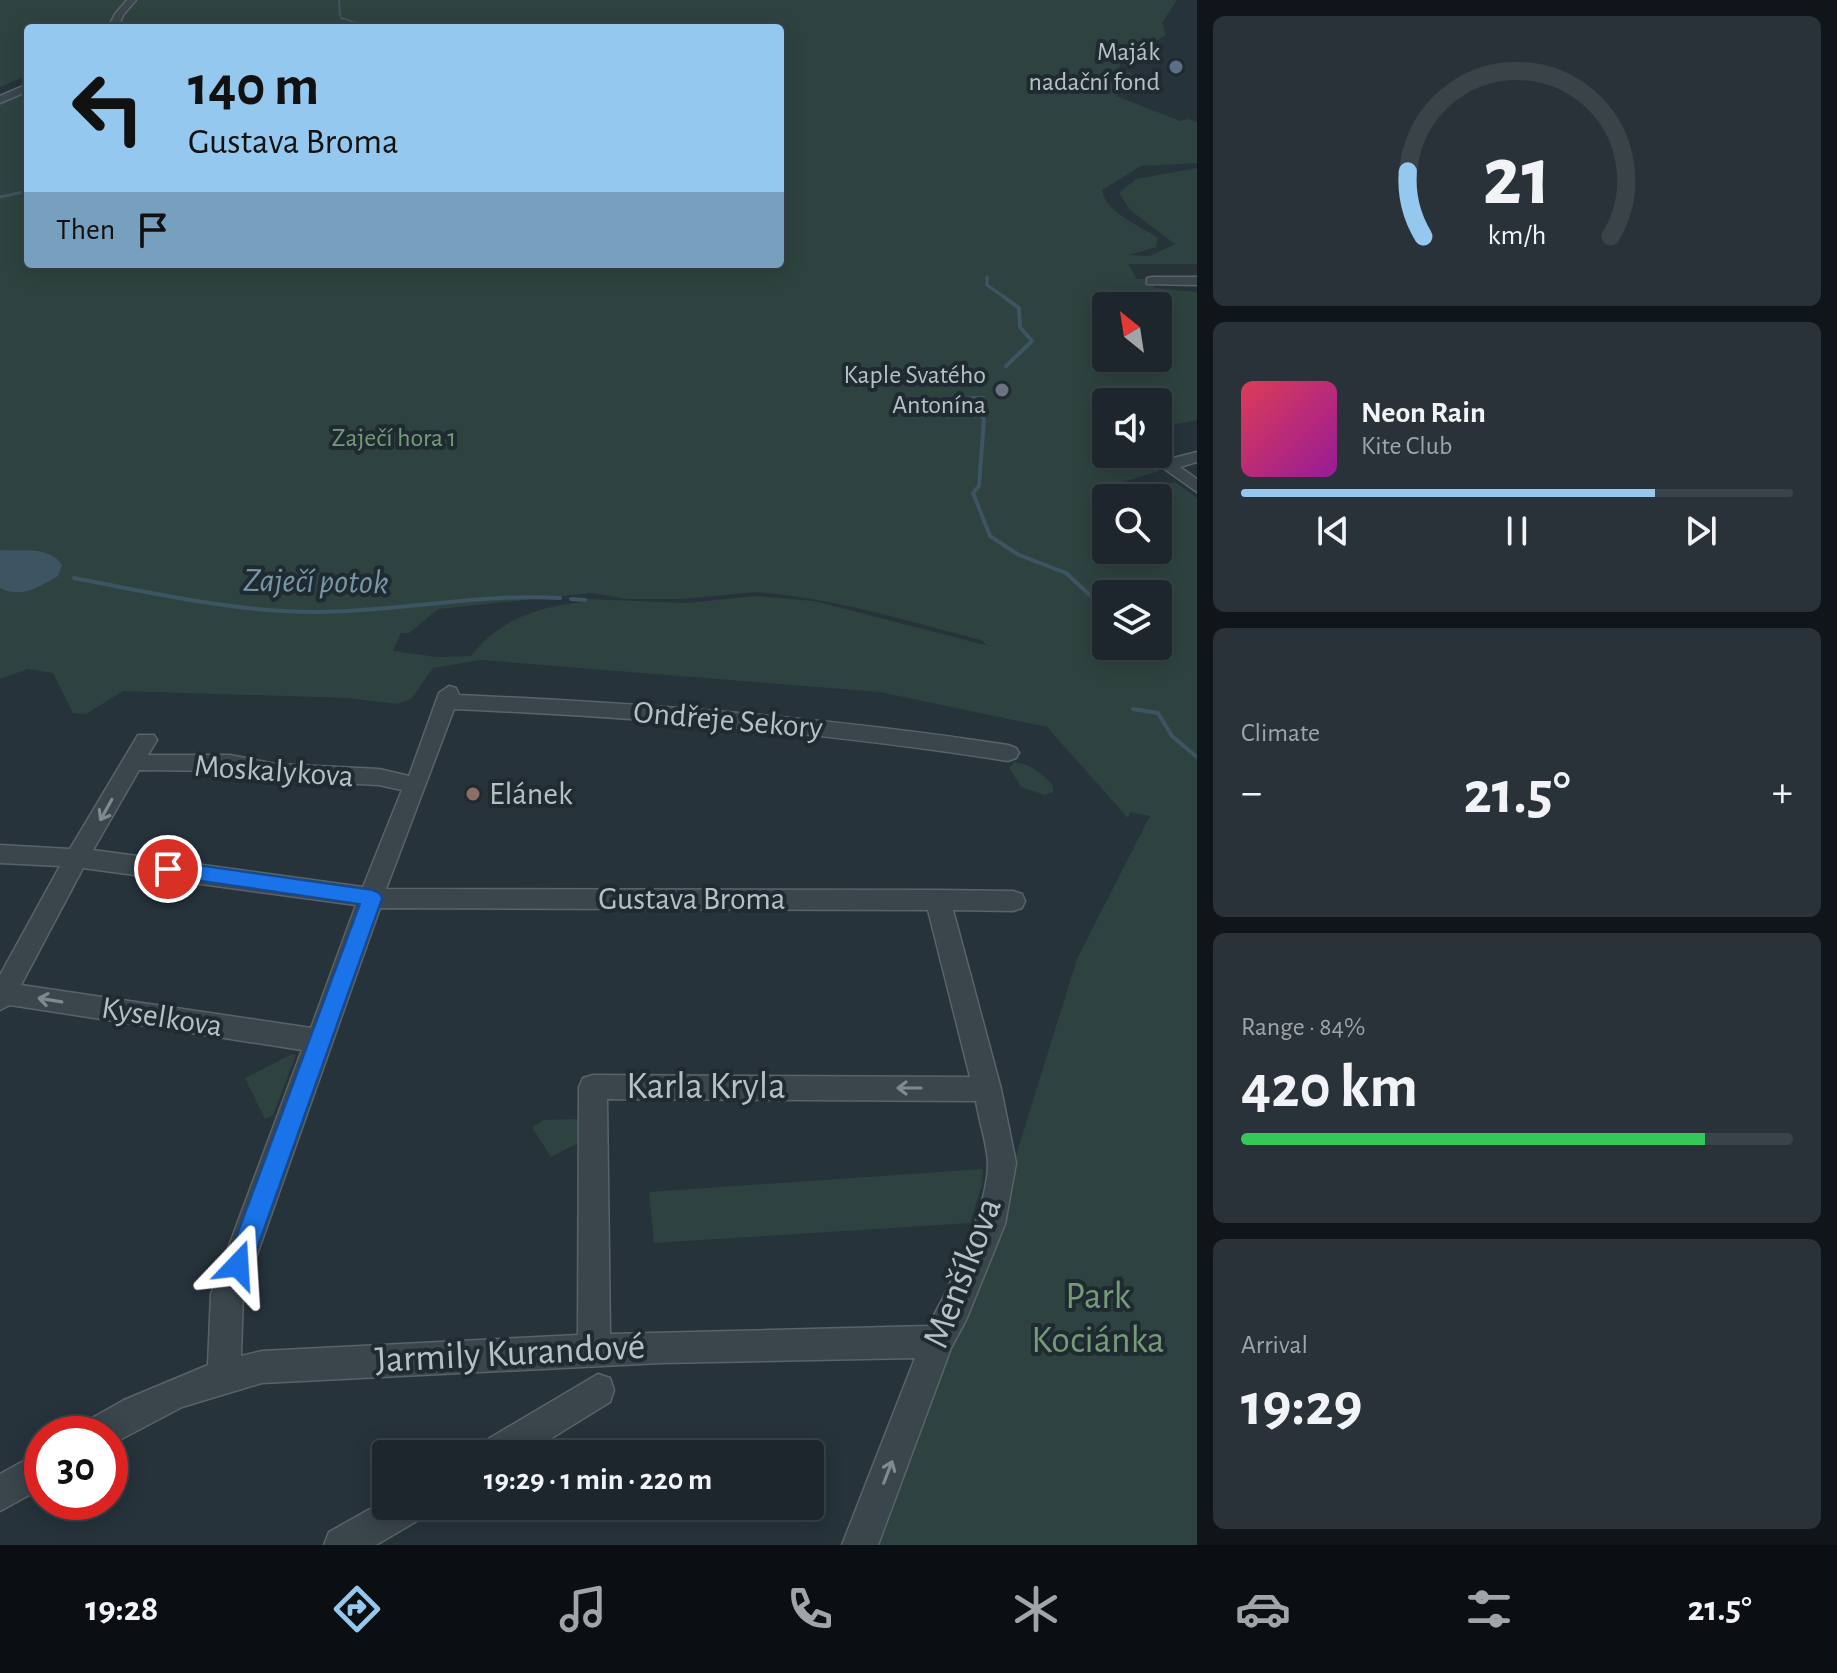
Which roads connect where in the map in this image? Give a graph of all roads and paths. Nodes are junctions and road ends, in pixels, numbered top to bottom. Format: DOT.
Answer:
graph roads {
  1 [pos="132,0"];
  2 [pos="115,24"];
  3 [pos="24,89"];
  4 [pos="0,100"];
  5 [pos="1152,281"];
  6 [pos="1197,281"];
  7 [pos="1197,457"];
  8 [pos="1197,487"];
  9 [pos="146,740"];
  10 [pos="1008,753"];
  11 [pos="134,762"];
  12 [pos="414,785"];
  13 [pos="0,854"];
  14 [pos="77,857"];
  15 [pos="372,898"];
  16 [pos="938,900"];
  17 [pos="1013,901"];
  18 [pos="2,996"];
  19 [pos="321,1041"];
  20 [pos="987,1089"];
  21 [pos="938,1340"];
  22 [pos="594,1351"];
  23 [pos="224,1374"];
  24 [pos="598,1390"];
  25 [pos="125,1416"];
  26 [pos="518,1440"];
  27 [pos="24,1479"];
  28 [pos="0,1494"];
  29 [pos="386,1520"];
  30 [pos="342,1545"];
  31 [pos="860,1545"];
  1 -- 2 [label="street"];
  3 -- 4 [label="street"];
  5 -- 6 [label="street"];
  7 -- 8 [label="street"];
  9 -- 11 [label="street"];
  10 -- 12 [label="street, Ondřeje Sekory"];
  11 -- 12 [label="street, Moskalykova"];
  11 -- 14 [label="street, one-way"];
  12 -- 15 [label="street"];
  13 -- 14 [label="street, Gustava Broma"];
  14 -- 15 [label="street, Gustava Broma"];
  14 -- 18 [label="street"];
  15 -- 16 [label="street, Gustava Broma"];
  15 -- 19 [label="street"];
  16 -- 17 [label="street, Gustava Broma"];
  16 -- 20 [label="street, Menšíkova"];
  19 -- 18 [label="street, Kyselkova, one-way"];
  19 -- 23 [label="street"];
  20 -- 21 [label="street, Menšíkova"];
  20 -- 22 [label="street, Karla Kryla, one-way"];
  21 -- 22 [label="street, Jarmily Kurandové"];
  31 -- 21 [label="street, Menšíkova, one-way"];
  22 -- 23 [label="street, Jarmily Kurandové"];
  23 -- 25 [label="street, Jarmily Kurandové"];
  24 -- 26 [label="street"];
  27 -- 28 [label="street"];
  29 -- 30 [label="street"];
}
